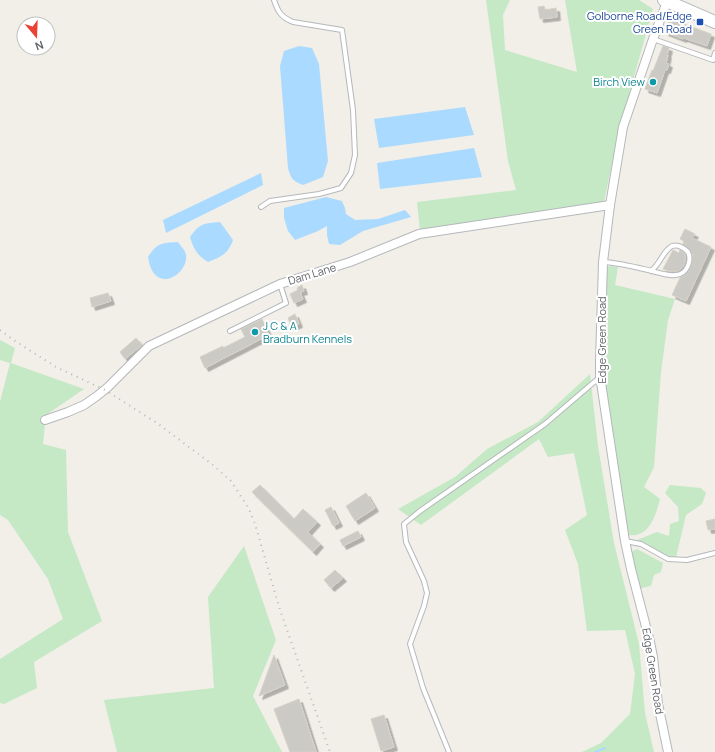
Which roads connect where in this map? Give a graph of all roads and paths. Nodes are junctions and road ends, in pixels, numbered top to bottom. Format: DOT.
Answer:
graph roads {
  1 [pos="274,0"];
  2 [pos="665,1"];
  3 [pos="715,22"];
  4 [pos="652,39"];
  5 [pos="715,54"];
  6 [pos="714,60"];
  7 [pos="610,205"];
  8 [pos="261,207"];
  9 [pos="603,262"];
  10 [pos="651,271"];
  11 [pos="280,284"];
  12 [pos="230,331"];
  13 [pos="600,376"];
  14 [pos="45,420"];
  15 [pos="625,541"];
  16 [pos="715,553"];
  17 [pos="449,752"];
  18 [pos="668,752"];
  1 -- 8 [label="lane"];
  2 -- 3 [label="main road"];
  2 -- 4 [label="street, Edge Green Road"];
  4 -- 6 [label="lane"];
  4 -- 7 [label="street, Edge Green Road"];
  5 -- 6 [label="lane"];
  7 -- 9 [label="street, Edge Green Road"];
  7 -- 11 [label="street, Dam Lane"];
  9 -- 10 [label="lane"];
  9 -- 13 [label="street, Edge Green Road"];
  10 -- 10 [label="lane"];
  11 -- 12 [label="lane"];
  11 -- 14 [label="street, Dam Lane"];
  13 -- 15 [label="street, Edge Green Road"];
  13 -- 17 [label="lane"];
  15 -- 16 [label="lane"];
  15 -- 18 [label="street, Edge Green Road"];
}
